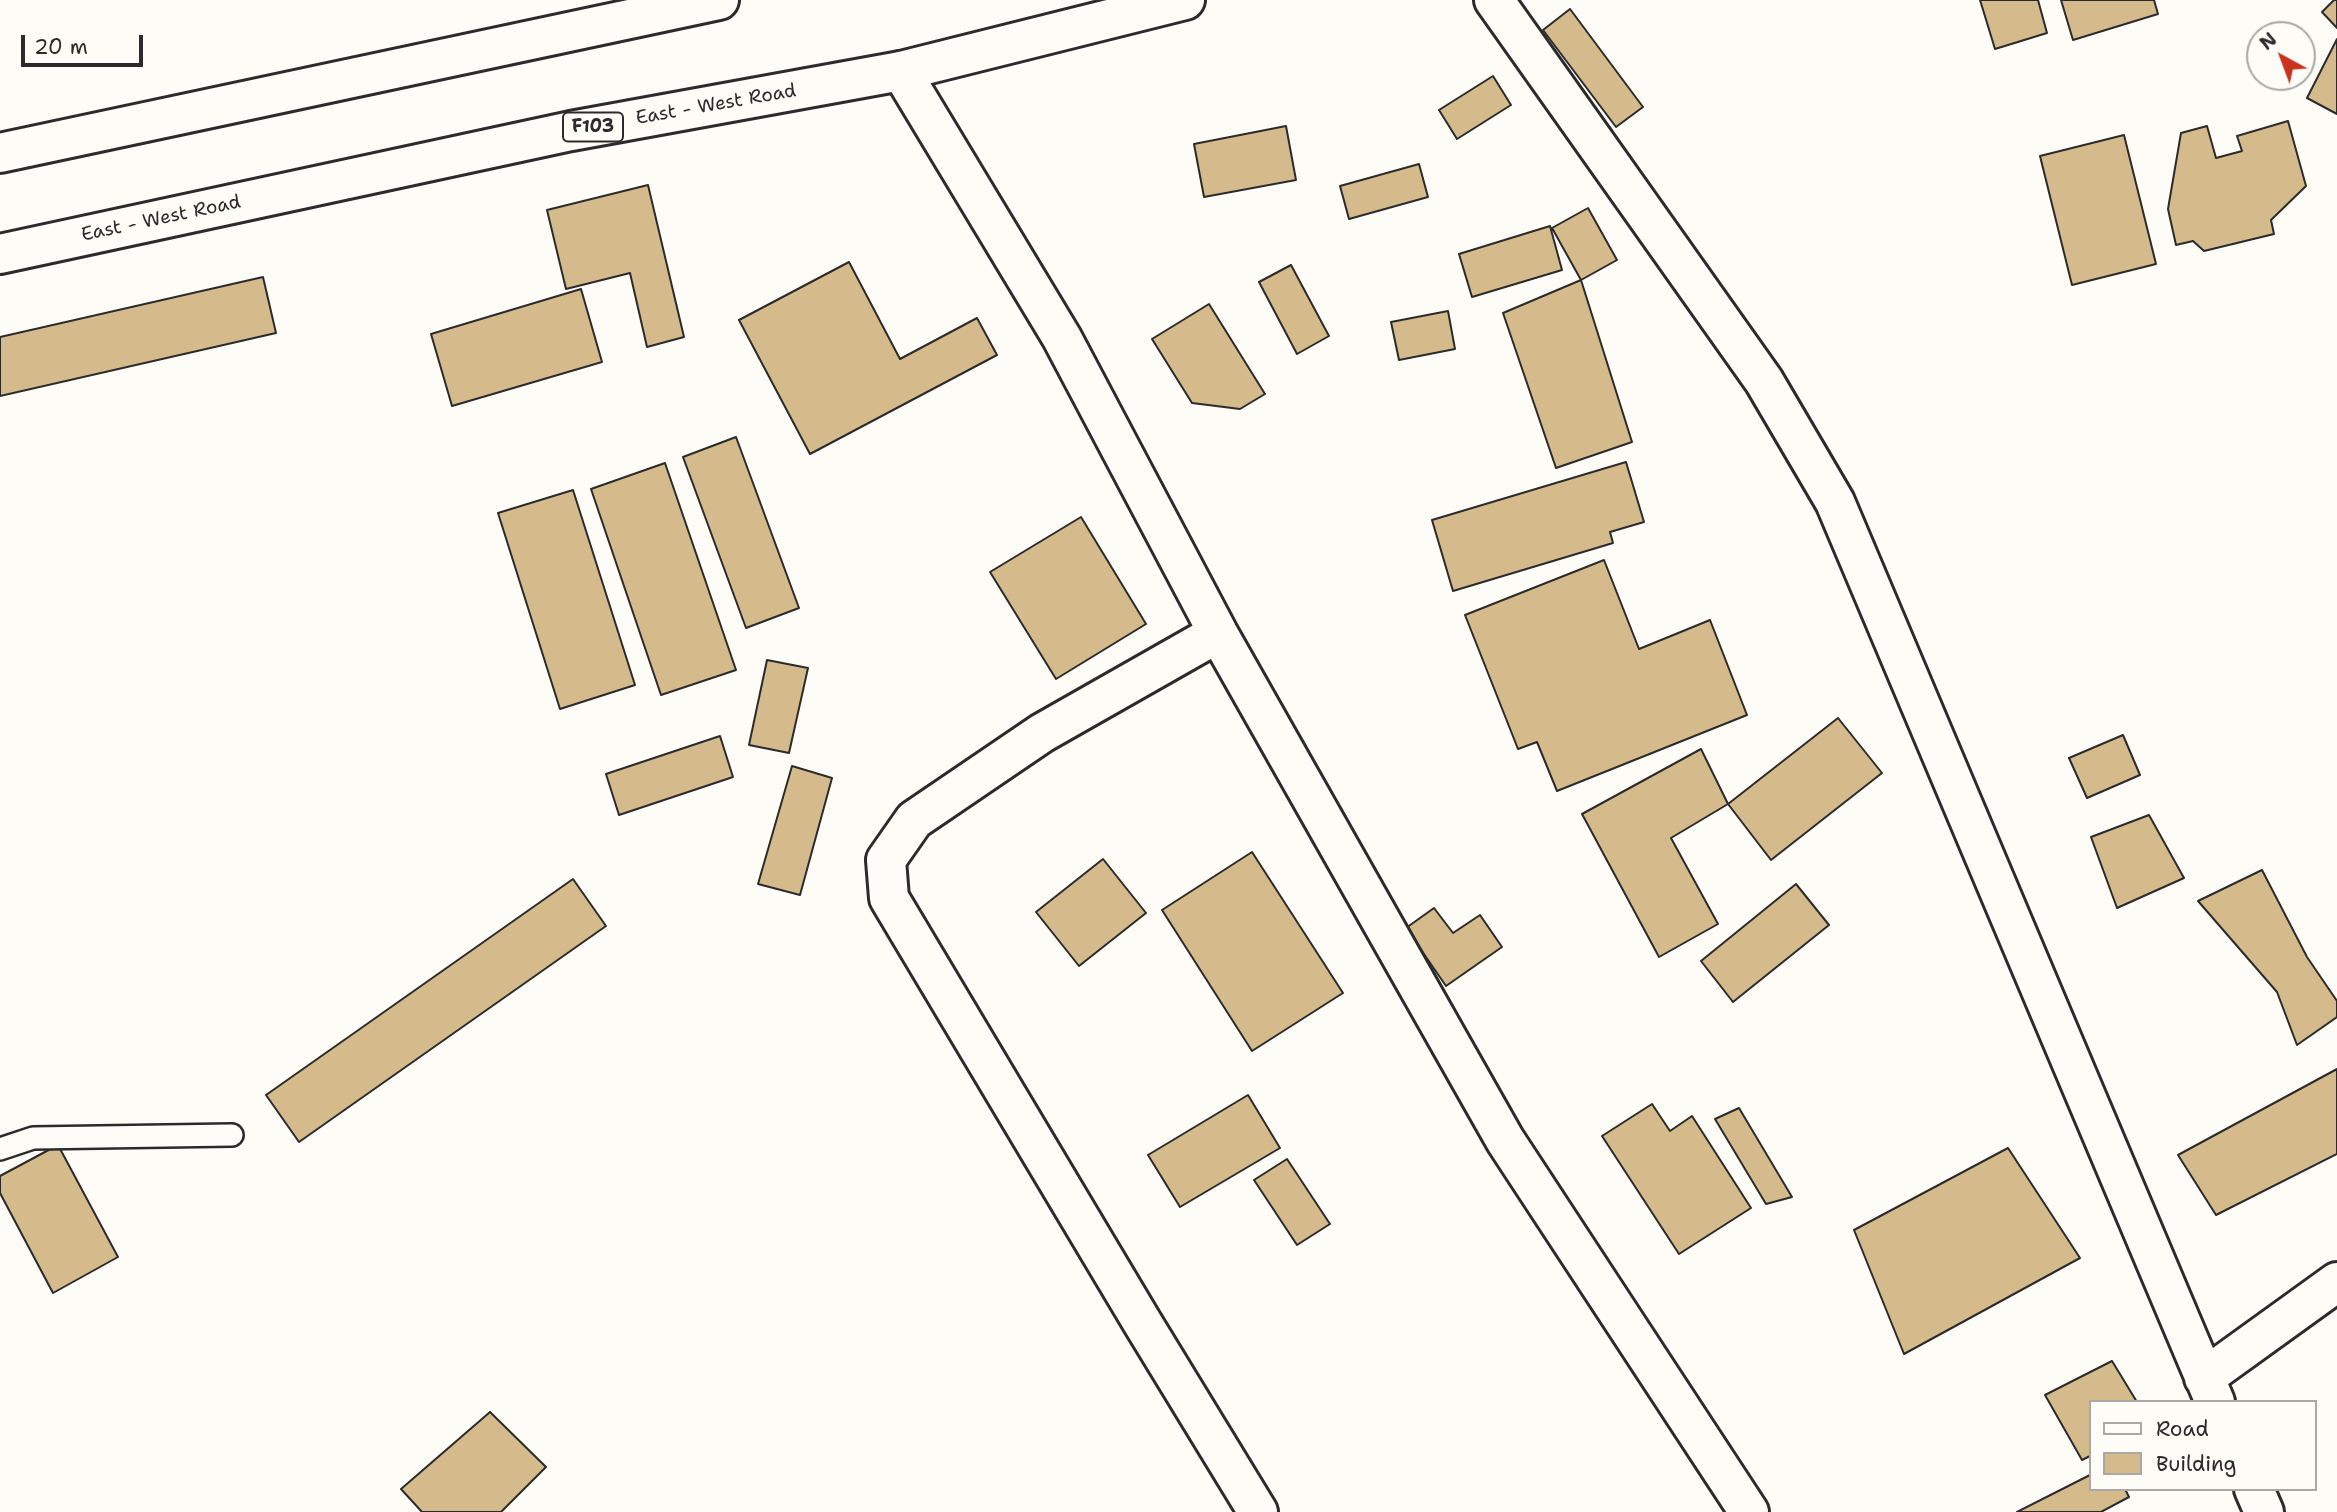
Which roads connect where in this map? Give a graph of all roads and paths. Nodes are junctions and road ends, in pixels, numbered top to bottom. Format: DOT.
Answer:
graph roads {
  1 [pos="719,0"];
  2 [pos="1185,0"];
  3 [pos="1494,0"];
  4 [pos="901,71"];
  5 [pos="0,153"];
  6 [pos="0,254"];
  7 [pos="1218,633"];
  8 [pos="232,1135"];
  9 [pos="0,1149"];
  10 [pos="2337,1282"];
  11 [pos="2209,1390"];
  12 [pos="2255,1491"];
  13 [pos="1258,1512"];
  14 [pos="1749,1512"];
  15 [pos="2264,1512"];
  1 -- 5 [label="street"];
  2 -- 4 [label="street, East - West Road / F103"];
  3 -- 11 [label="street"];
  4 -- 6 [label="street, East - West Road / F103"];
  4 -- 7 [label="street"];
  7 -- 13 [label="street"];
  7 -- 14 [label="street"];
  8 -- 9 [label="lane"];
  10 -- 11 [label="street"];
  12 -- 15 [label="street"];
}
